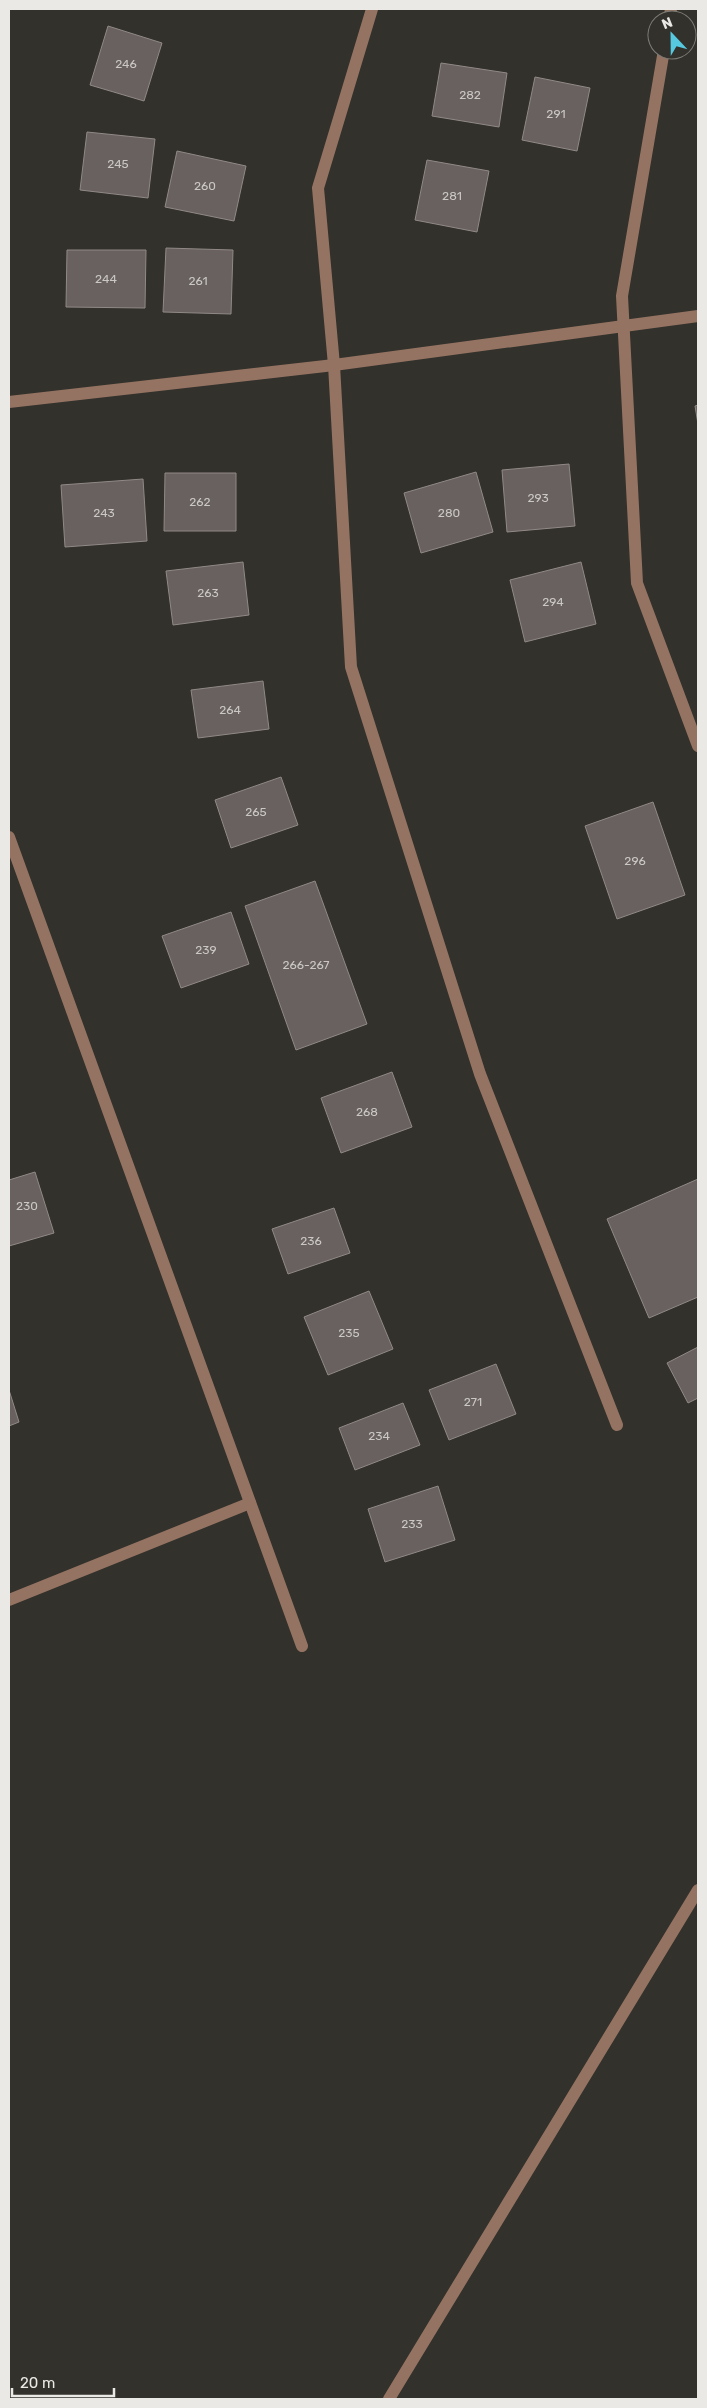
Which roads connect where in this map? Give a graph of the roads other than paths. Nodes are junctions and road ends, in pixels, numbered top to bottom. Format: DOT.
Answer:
graph roads {
  1 [pos="372,9"];
  2 [pos="662,60"];
  3 [pos="698,316"];
  4 [pos="623,326"];
  5 [pos="334,366"];
  6 [pos="9,402"];
  7 [pos="698,746"];
  8 [pos="9,837"];
  9 [pos="617,1425"];
  10 [pos="250,1503"];
  11 [pos="9,1600"];
  12 [pos="302,1646"];
  13 [pos="698,1890"];
  14 [pos="389,2399"];
  1 -- 5 [label="street"];
  2 -- 4 [label="street"];
  3 -- 4 [label="street"];
  4 -- 5 [label="street"];
  4 -- 7 [label="street"];
  5 -- 6 [label="street"];
  5 -- 9 [label="street"];
  8 -- 10 [label="street"];
  10 -- 11 [label="street"];
  10 -- 12 [label="street"];
  13 -- 14 [label="street"];
}
